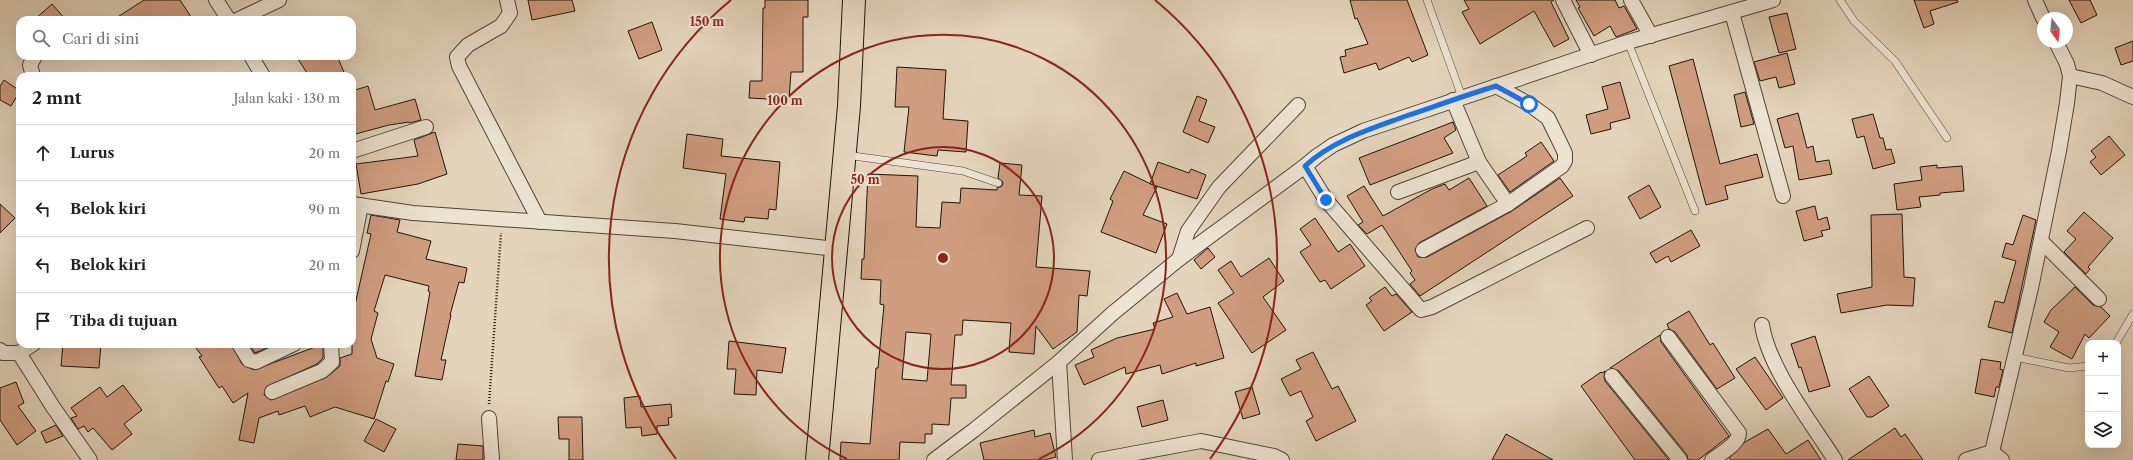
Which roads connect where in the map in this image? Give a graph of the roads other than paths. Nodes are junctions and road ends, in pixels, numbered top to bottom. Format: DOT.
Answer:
graph roads {
  1 [pos="216,0"];
  2 [pos="279,0"];
  3 [pos="507,0"];
  4 [pos="854,0"];
  5 [pos="1427,0"];
  6 [pos="1563,0"];
  7 [pos="1631,0"];
  8 [pos="1773,0"];
  9 [pos="1840,0"];
  10 [pos="2035,0"];
  11 [pos="2040,12"];
  12 [pos="1732,13"];
  13 [pos="226,16"];
  14 [pos="245,16"];
  15 [pos="1651,36"];
  16 [pos="1628,42"];
  17 [pos="2059,48"];
  18 [pos="1591,55"];
  19 [pos="33,60"];
  20 [pos="253,60"];
  21 [pos="32,72"];
  22 [pos="261,72"];
  23 [pos="2070,76"];
  24 [pos="1496,86"];
  25 [pos="2133,97"];
  26 [pos="1457,98"];
  27 [pos="1298,105"];
  28 [pos="426,127"];
  29 [pos="1947,138"];
  30 [pos="356,150"];
  31 [pos="844,155"];
  32 [pos="1479,162"];
  33 [pos="1305,166"];
  34 [pos="998,183"];
  35 [pos="1398,192"];
  36 [pos="1783,196"];
  37 [pos="1508,204"];
  38 [pos="356,205"];
  39 [pos="1695,211"];
  40 [pos="540,222"];
  41 [pos="1588,228"];
  42 [pos="2041,241"];
  43 [pos="836,249"];
  44 [pos="1423,250"];
  45 [pos="1179,259"];
  46 [pos="2099,299"];
  47 [pos="2133,314"];
  48 [pos="1762,325"];
  49 [pos="1668,337"];
  50 [pos="2118,340"];
  51 [pos="27,348"];
  52 [pos="242,348"];
  53 [pos="286,348"];
  54 [pos="331,348"];
  55 [pos="0,350"];
  56 [pos="19,353"];
  57 [pos="2015,357"];
  58 [pos="1058,362"];
  59 [pos="2085,366"];
  60 [pos="1612,376"];
  61 [pos="272,392"];
  62 [pos="488,418"];
  63 [pos="1997,456"];
  64 [pos="1717,459"];
  65 [pos="90,460"];
  66 [pos="492,460"];
  67 [pos="816,460"];
  68 [pos="934,460"];
  69 [pos="1065,460"];
  70 [pos="1099,460"];
  71 [pos="1282,460"];
  72 [pos="1680,460"];
  73 [pos="1835,460"];
  74 [pos="1966,460"];
  1 -- 13 [label="street"];
  2 -- 14 [label="street"];
  3 -- 40 [label="street"];
  4 -- 31 [label="highway"];
  5 -- 26 [label="lane"];
  6 -- 18 [label="street"];
  7 -- 15 [label="street"];
  8 -- 12 [label="street"];
  9 -- 29 [label="lane"];
  10 -- 11 [label="street"];
  12 -- 15 [label="street"];
  12 -- 36 [label="street"];
  15 -- 16 [label="street"];
  16 -- 18 [label="street"];
  16 -- 39 [label="lane"];
  17 -- 23 [label="street"];
  18 -- 24 [label="street"];
  19 -- 21 [label="street"];
  20 -- 22 [label="street"];
  23 -- 25 [label="street"];
  23 -- 42 [label="street"];
  24 -- 26 [label="street"];
  24 -- 37 [label="street"];
  26 -- 32 [label="street"];
  26 -- 33 [label="street"];
  27 -- 45 [label="street"];
  28 -- 30 [label="street"];
  31 -- 34 [label="lane"];
  31 -- 43 [label="highway"];
  32 -- 35 [label="street"];
  32 -- 37 [label="street"];
  33 -- 41 [label="street"];
  33 -- 45 [label="street"];
  37 -- 44 [label="street"];
  38 -- 40 [label="street"];
  40 -- 43 [label="street"];
  42 -- 46 [label="street"];
  42 -- 57 [label="street"];
  43 -- 67 [label="highway"];
  45 -- 58 [label="street"];
  47 -- 50 [label="lane"];
  48 -- 73 [label="street"];
  49 -- 64 [label="street"];
  51 -- 56 [label="street"];
  52 -- 53 [label="street"];
  54 -- 61 [label="street"];
  55 -- 56 [label="street"];
  56 -- 65 [label="street"];
  57 -- 59 [label="lane"];
  57 -- 63 [label="street"];
  58 -- 68 [label="street"];
  58 -- 69 [label="street"];
  60 -- 72 [label="street"];
  62 -- 66 [label="street"];
  63 -- 74 [label="street"];
  70 -- 71 [label="street"];
}
